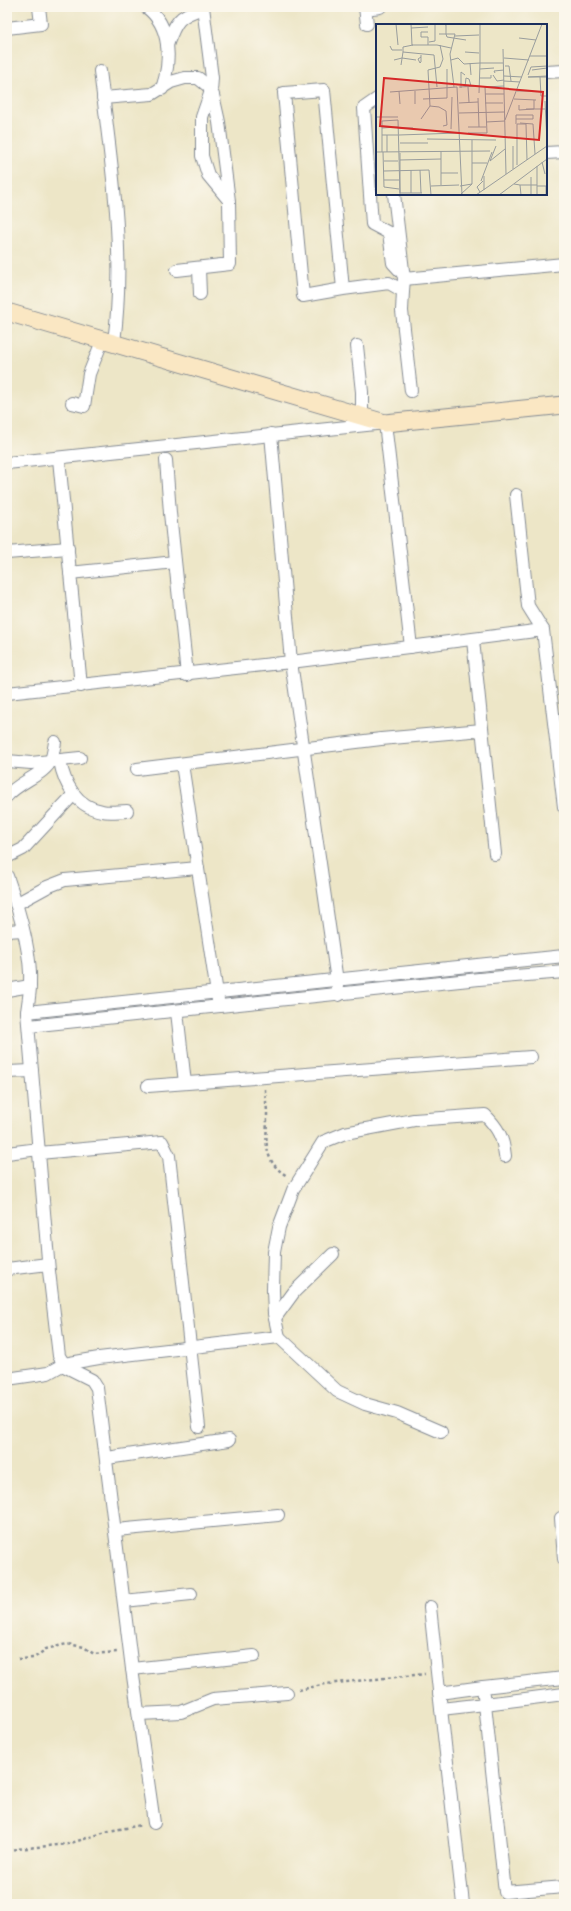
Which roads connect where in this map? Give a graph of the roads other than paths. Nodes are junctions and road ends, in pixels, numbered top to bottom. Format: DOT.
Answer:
graph roads {
  1 [pos="39,7"];
  2 [pos="203,7"];
  3 [pos="380,7"];
  4 [pos="153,8"];
  5 [pos="365,8"];
  6 [pos="367,24"];
  7 [pos="7,28"];
  8 [pos="167,45"];
  9 [pos="100,71"];
  10 [pos="564,71"];
  11 [pos="547,72"];
  12 [pos="162,89"];
  13 [pos="211,91"];
  14 [pos="103,98"];
  15 [pos="376,100"];
  16 [pos="564,152"];
  17 [pos="547,153"];
  18 [pos="394,195"];
  19 [pos="229,201"];
  20 [pos="564,264"];
  21 [pos="199,268"];
  22 [pos="177,270"];
  23 [pos="404,282"];
  24 [pos="343,289"];
  25 [pos="200,294"];
  26 [pos="7,308"];
  27 [pos="108,341"];
  28 [pos="357,346"];
  29 [pos="411,391"];
  30 [pos="72,403"];
  31 [pos="564,405"];
  32 [pos="362,416"];
  33 [pos="385,422"];
  34 [pos="272,434"];
  35 [pos="59,459"];
  36 [pos="166,460"];
  37 [pos="7,463"];
  38 [pos="516,495"];
  39 [pos="68,548"];
  40 [pos="7,553"];
  41 [pos="175,562"];
  42 [pos="70,572"];
  43 [pos="543,630"];
  44 [pos="473,640"];
  45 [pos="411,647"];
  46 [pos="291,662"];
  47 [pos="187,675"];
  48 [pos="81,686"];
  49 [pos="7,693"];
  50 [pos="482,730"];
  51 [pos="55,742"];
  52 [pos="304,748"];
  53 [pos="80,758"];
  54 [pos="7,761"];
  55 [pos="55,761"];
  56 [pos="182,764"];
  57 [pos="137,769"];
  58 [pos="73,795"];
  59 [pos="7,796"];
  60 [pos="564,807"];
  61 [pos="127,811"];
  62 [pos="495,854"];
  63 [pos="7,857"];
  64 [pos="198,868"];
  65 [pos="7,876"];
  66 [pos="16,904"];
  67 [pos="22,930"];
  68 [pos="7,931"];
  69 [pos="564,956"];
  70 [pos="564,972"];
  71 [pos="337,981"];
  72 [pos="30,986"];
  73 [pos="7,990"];
  74 [pos="217,993"];
  75 [pos="339,995"];
  76 [pos="218,1007"];
  77 [pos="27,1012"];
  78 [pos="177,1012"];
  79 [pos="29,1026"];
  80 [pos="531,1057"];
  81 [pos="32,1070"];
  82 [pos="7,1072"];
  83 [pos="185,1083"];
  84 [pos="148,1086"];
  85 [pos="39,1151"];
  86 [pos="7,1152"];
  87 [pos="505,1156"];
  88 [pos="333,1254"];
  89 [pos="48,1264"];
  90 [pos="7,1269"];
  91 [pos="275,1318"];
  92 [pos="279,1337"];
  93 [pos="190,1348"];
  94 [pos="64,1364"];
  95 [pos="7,1379"];
  96 [pos="199,1427"];
  97 [pos="441,1432"];
  98 [pos="229,1440"];
  99 [pos="106,1458"];
  100 [pos="278,1515"];
  101 [pos="560,1518"];
  102 [pos="116,1530"];
  103 [pos="563,1545"];
  104 [pos="564,1559"];
  105 [pos="191,1594"];
  106 [pos="124,1601"];
  107 [pos="430,1607"];
  108 [pos="254,1656"];
  109 [pos="132,1669"];
  110 [pos="564,1678"];
  111 [pos="483,1687"];
  112 [pos="287,1693"];
  113 [pos="439,1693"];
  114 [pos="564,1694"];
  115 [pos="485,1704"];
  116 [pos="441,1709"];
  117 [pos="139,1714"];
  118 [pos="154,1823"];
  119 [pos="564,1887"];
  120 [pos="463,1904"];
  1 -- 7 [label="street"];
  2 -- 8 [label="street"];
  2 -- 13 [label="street"];
  3 -- 5 [label="street"];
  4 -- 8 [label="street"];
  5 -- 6 [label="street"];
  8 -- 12 [label="street"];
  9 -- 14 [label="street"];
  10 -- 11 [label="street"];
  12 -- 13 [label="street"];
  12 -- 14 [label="street"];
  13 -- 19 [label="street"];
  13 -- 19 [label="street"];
  14 -- 27 [label="street"];
  15 -- 23 [label="street"];
  16 -- 17 [label="street"];
  18 -- 23 [label="street"];
  19 -- 21 [label="street"];
  20 -- 23 [label="street"];
  21 -- 22 [label="street"];
  21 -- 25 [label="street"];
  23 -- 24 [label="street"];
  23 -- 29 [label="street"];
  24 -- 24 [label="street"];
  26 -- 27 [label="street"];
  27 -- 30 [label="street"];
  27 -- 32 [label="street"];
  28 -- 32 [label="street"];
  31 -- 33 [label="street"];
  32 -- 33 [label="street"];
  33 -- 34 [label="street"];
  33 -- 45 [label="street"];
  34 -- 35 [label="street"];
  34 -- 46 [label="street"];
  35 -- 37 [label="street"];
  35 -- 39 [label="street"];
  36 -- 41 [label="street"];
  38 -- 43 [label="street"];
  39 -- 40 [label="street"];
  39 -- 42 [label="street"];
  41 -- 42 [label="street"];
  41 -- 47 [label="street"];
  42 -- 48 [label="street"];
  43 -- 44 [label="street"];
  43 -- 60 [label="street"];
  44 -- 45 [label="street"];
  44 -- 50 [label="street"];
  45 -- 46 [label="street"];
  46 -- 47 [label="street"];
  46 -- 52 [label="street"];
  47 -- 48 [label="street"];
  48 -- 49 [label="street"];
  50 -- 52 [label="street"];
  50 -- 62 [label="street"];
  51 -- 55 [label="street"];
  52 -- 56 [label="street"];
  52 -- 71 [label="street"];
  53 -- 55 [label="street"];
  54 -- 55 [label="street"];
  55 -- 58 [label="street"];
  55 -- 59 [label="street"];
  56 -- 57 [label="street"];
  56 -- 64 [label="street"];
  58 -- 61 [label="street"];
  58 -- 63 [label="street"];
  64 -- 66 [label="street"];
  64 -- 74 [label="street"];
  65 -- 66 [label="street"];
  66 -- 67 [label="street"];
  67 -- 68 [label="street"];
  67 -- 72 [label="street"];
  69 -- 71 [label="street"];
  70 -- 75 [label="street"];
  71 -- 74 [label="street"];
  71 -- 75 [label="street"];
  72 -- 73 [label="street"];
  72 -- 77 [label="street"];
  74 -- 76 [label="street"];
  74 -- 77 [label="street"];
  75 -- 76 [label="street"];
  76 -- 78 [label="street"];
  77 -- 79 [label="street"];
  78 -- 79 [label="street"];
  78 -- 83 [label="street"];
  79 -- 81 [label="street"];
  80 -- 83 [label="street"];
  81 -- 82 [label="street"];
  81 -- 85 [label="street"];
  83 -- 84 [label="street"];
  85 -- 86 [label="street"];
  85 -- 89 [label="street"];
  85 -- 93 [label="street"];
  87 -- 91 [label="street"];
  88 -- 91 [label="street"];
  89 -- 90 [label="street"];
  89 -- 94 [label="street"];
  91 -- 92 [label="street"];
  92 -- 93 [label="street"];
  92 -- 97 [label="street"];
  93 -- 94 [label="street"];
  93 -- 96 [label="street"];
  94 -- 95 [label="street"];
  94 -- 99 [label="street"];
  98 -- 99 [label="street"];
  99 -- 102 [label="street"];
  100 -- 102 [label="street"];
  101 -- 103 [label="street"];
  102 -- 106 [label="street"];
  103 -- 104 [label="street"];
  105 -- 106 [label="street"];
  106 -- 109 [label="street"];
  107 -- 113 [label="street"];
  108 -- 109 [label="street"];
  109 -- 117 [label="street"];
  110 -- 111 [label="street"];
  111 -- 113 [label="street"];
  111 -- 115 [label="street"];
  112 -- 117 [label="street"];
  113 -- 116 [label="street"];
  114 -- 115 [label="street"];
  115 -- 116 [label="street"];
  115 -- 119 [label="street"];
  116 -- 120 [label="street"];
  117 -- 118 [label="street"];
}
